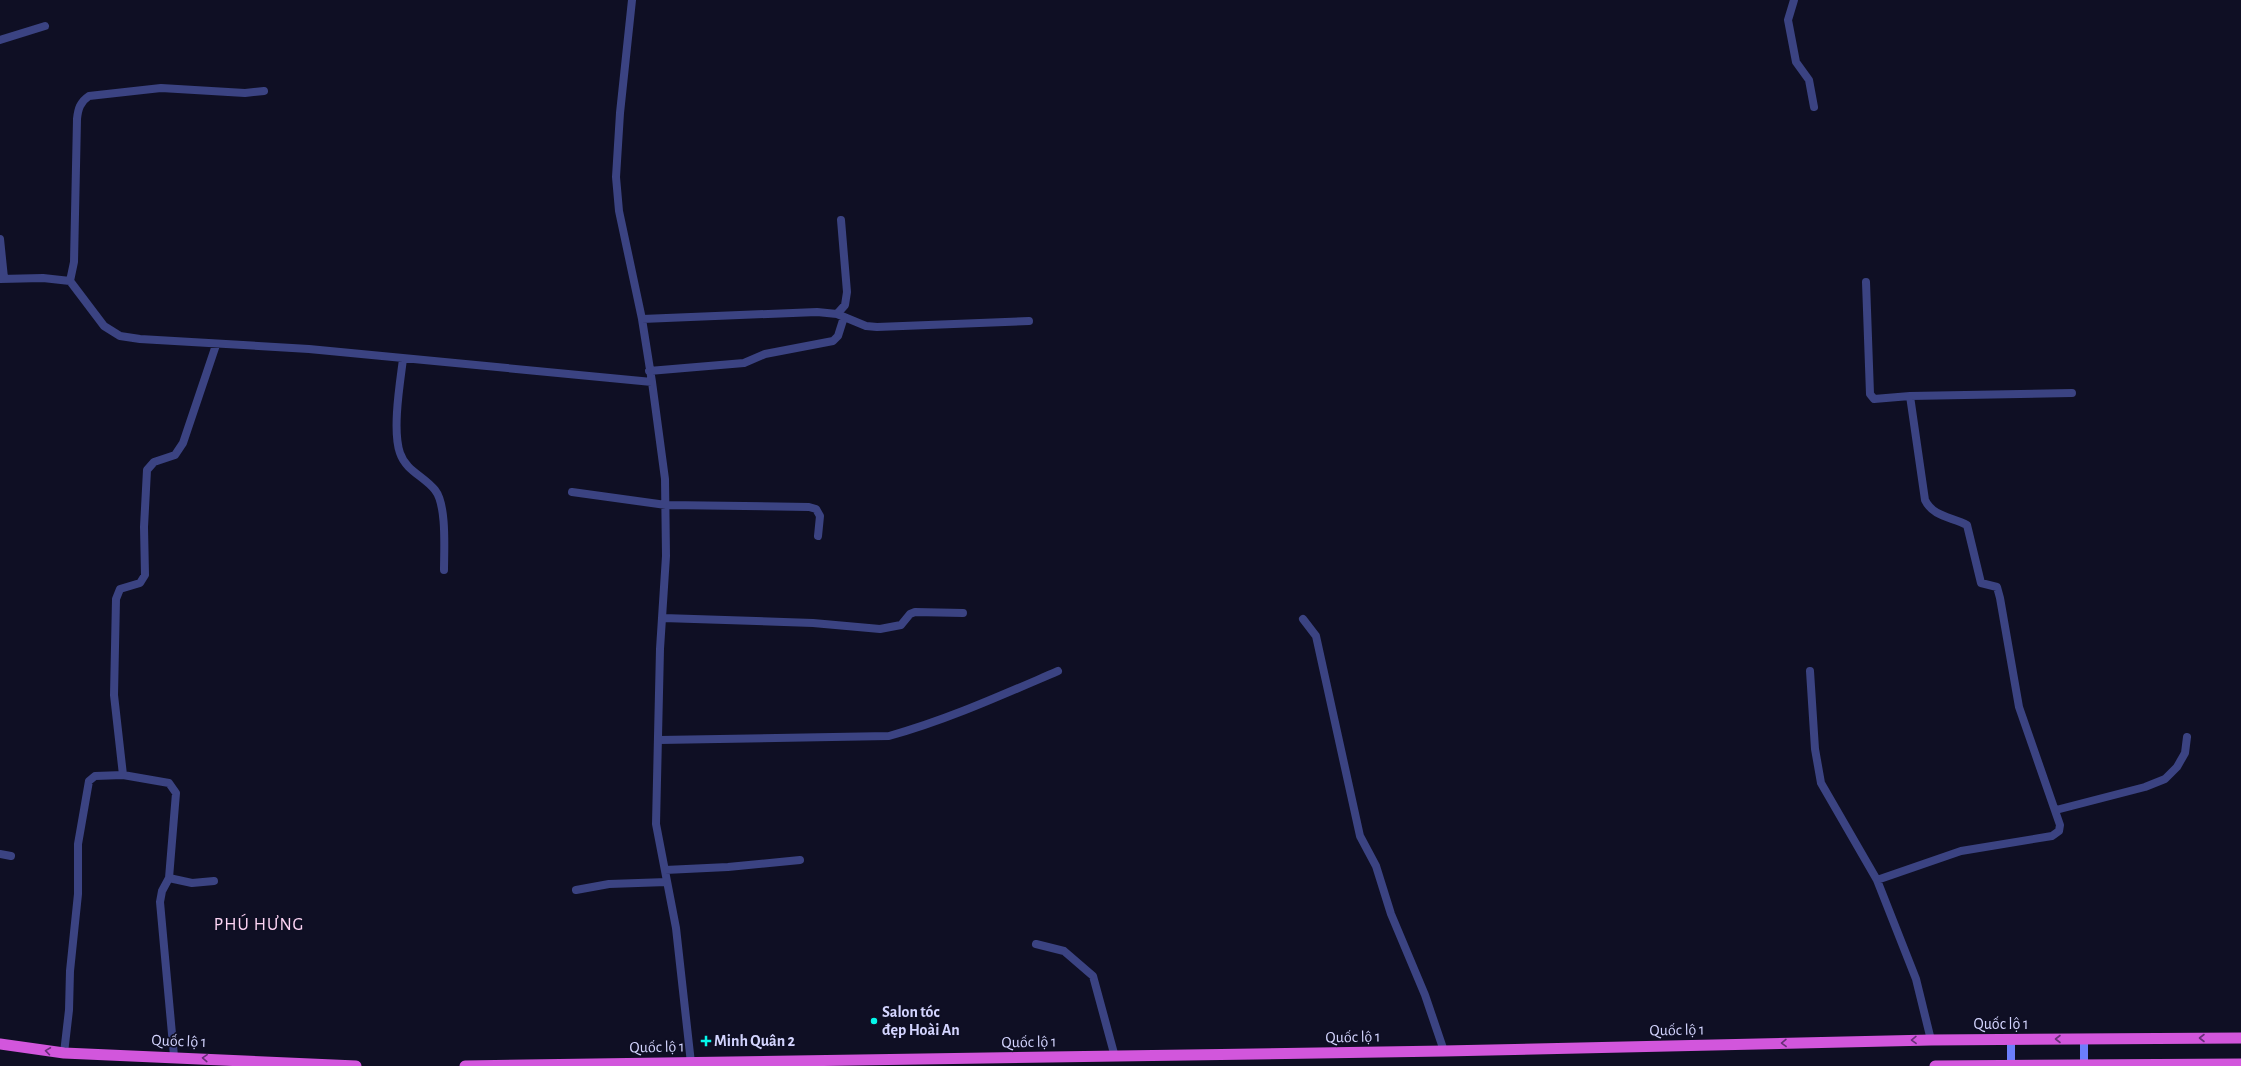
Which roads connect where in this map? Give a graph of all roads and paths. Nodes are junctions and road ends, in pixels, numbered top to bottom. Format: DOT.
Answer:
graph roads {
  1 [pos="632,0"];
  2 [pos="1794,0"];
  3 [pos="45,26"];
  4 [pos="0,40"];
  5 [pos="264,91"];
  6 [pos="1814,107"];
  7 [pos="841,220"];
  8 [pos="0,239"];
  9 [pos="2,279"];
  10 [pos="70,281"];
  11 [pos="1866,282"];
  12 [pos="841,316"];
  13 [pos="642,319"];
  14 [pos="1029,321"];
  15 [pos="216,345"];
  16 [pos="403,359"];
  17 [pos="649,371"];
  18 [pos="652,382"];
  19 [pos="2072,393"];
  20 [pos="1910,396"];
  21 [pos="572,492"];
  22 [pos="666,505"];
  23 [pos="818,536"];
  24 [pos="444,570"];
  25 [pos="963,613"];
  26 [pos="663,618"];
  27 [pos="1303,619"];
  28 [pos="1058,671"];
  29 [pos="1810,671"];
  30 [pos="2187,737"];
  31 [pos="659,740"];
  32 [pos="123,775"];
  33 [pos="2056,810"];
  34 [pos="0,854"];
  35 [pos="11,856"];
  36 [pos="800,860"];
  37 [pos="665,870"];
  38 [pos="169,878"];
  39 [pos="1877,880"];
  40 [pos="214,882"];
  41 [pos="667,882"];
  42 [pos="576,890"];
  43 [pos="1036,944"];
  44 [pos="2241,1038"];
  45 [pos="2011,1039"];
  46 [pos="2084,1039"];
  47 [pos="1931,1040"];
  48 [pos="0,1044"];
  49 [pos="1444,1051"];
  50 [pos="64,1053"];
  51 [pos="174,1056"];
  52 [pos="1115,1056"];
  53 [pos="691,1063"];
  54 [pos="2241,1064"];
  55 [pos="356,1066"];
  56 [pos="465,1066"];
  57 [pos="1935,1066"];
  58 [pos="2011,1066"];
  59 [pos="2084,1066"];
  1 -- 13 [label="street"];
  2 -- 6 [label="street"];
  3 -- 4 [label="street"];
  5 -- 10 [label="street"];
  7 -- 12 [label="street"];
  8 -- 9 [label="street"];
  9 -- 10 [label="street"];
  10 -- 15 [label="street"];
  11 -- 20 [label="street"];
  12 -- 13 [label="street"];
  12 -- 14 [label="street"];
  12 -- 17 [label="street"];
  13 -- 17 [label="street"];
  15 -- 16 [label="street"];
  15 -- 32 [label="street"];
  16 -- 18 [label="street"];
  16 -- 24 [label="street"];
  17 -- 18 [label="street"];
  18 -- 22 [label="street"];
  19 -- 20 [label="street"];
  20 -- 33 [label="street"];
  21 -- 22 [label="street"];
  22 -- 23 [label="street"];
  22 -- 26 [label="street"];
  25 -- 26 [label="street"];
  26 -- 31 [label="street"];
  27 -- 49 [label="street"];
  28 -- 31 [label="street"];
  29 -- 39 [label="street"];
  30 -- 33 [label="street"];
  31 -- 37 [label="street"];
  32 -- 38 [label="street"];
  32 -- 50 [label="street"];
  33 -- 39 [label="street"];
  34 -- 35 [label="street"];
  36 -- 37 [label="street"];
  37 -- 41 [label="street"];
  38 -- 40 [label="street"];
  38 -- 51 [label="street"];
  39 -- 47 [label="street"];
  41 -- 42 [label="street"];
  41 -- 53 [label="street"];
  43 -- 52 [label="street"];
  44 -- 46 [label="highway, Quốc lộ 1, one-way"];
  46 -- 45 [label="highway, Quốc lộ 1, one-way"];
  45 -- 47 [label="highway, Quốc lộ 1"];
  45 -- 58 [label="main road"];
  46 -- 59 [label="main road"];
  47 -- 49 [label="highway, Quốc lộ 1, one-way"];
  50 -- 48 [label="highway, Quốc lộ 1, one-way"];
  49 -- 52 [label="highway, Quốc lộ 1"];
  50 -- 51 [label="highway, Quốc lộ 1"];
  55 -- 51 [label="highway, Quốc lộ 1, one-way"];
  52 -- 53 [label="highway, Quốc lộ 1"];
  53 -- 56 [label="highway, Quốc lộ 1"];
  54 -- 59 [label="highway"];
  57 -- 58 [label="highway"];
  58 -- 59 [label="highway"];
}
